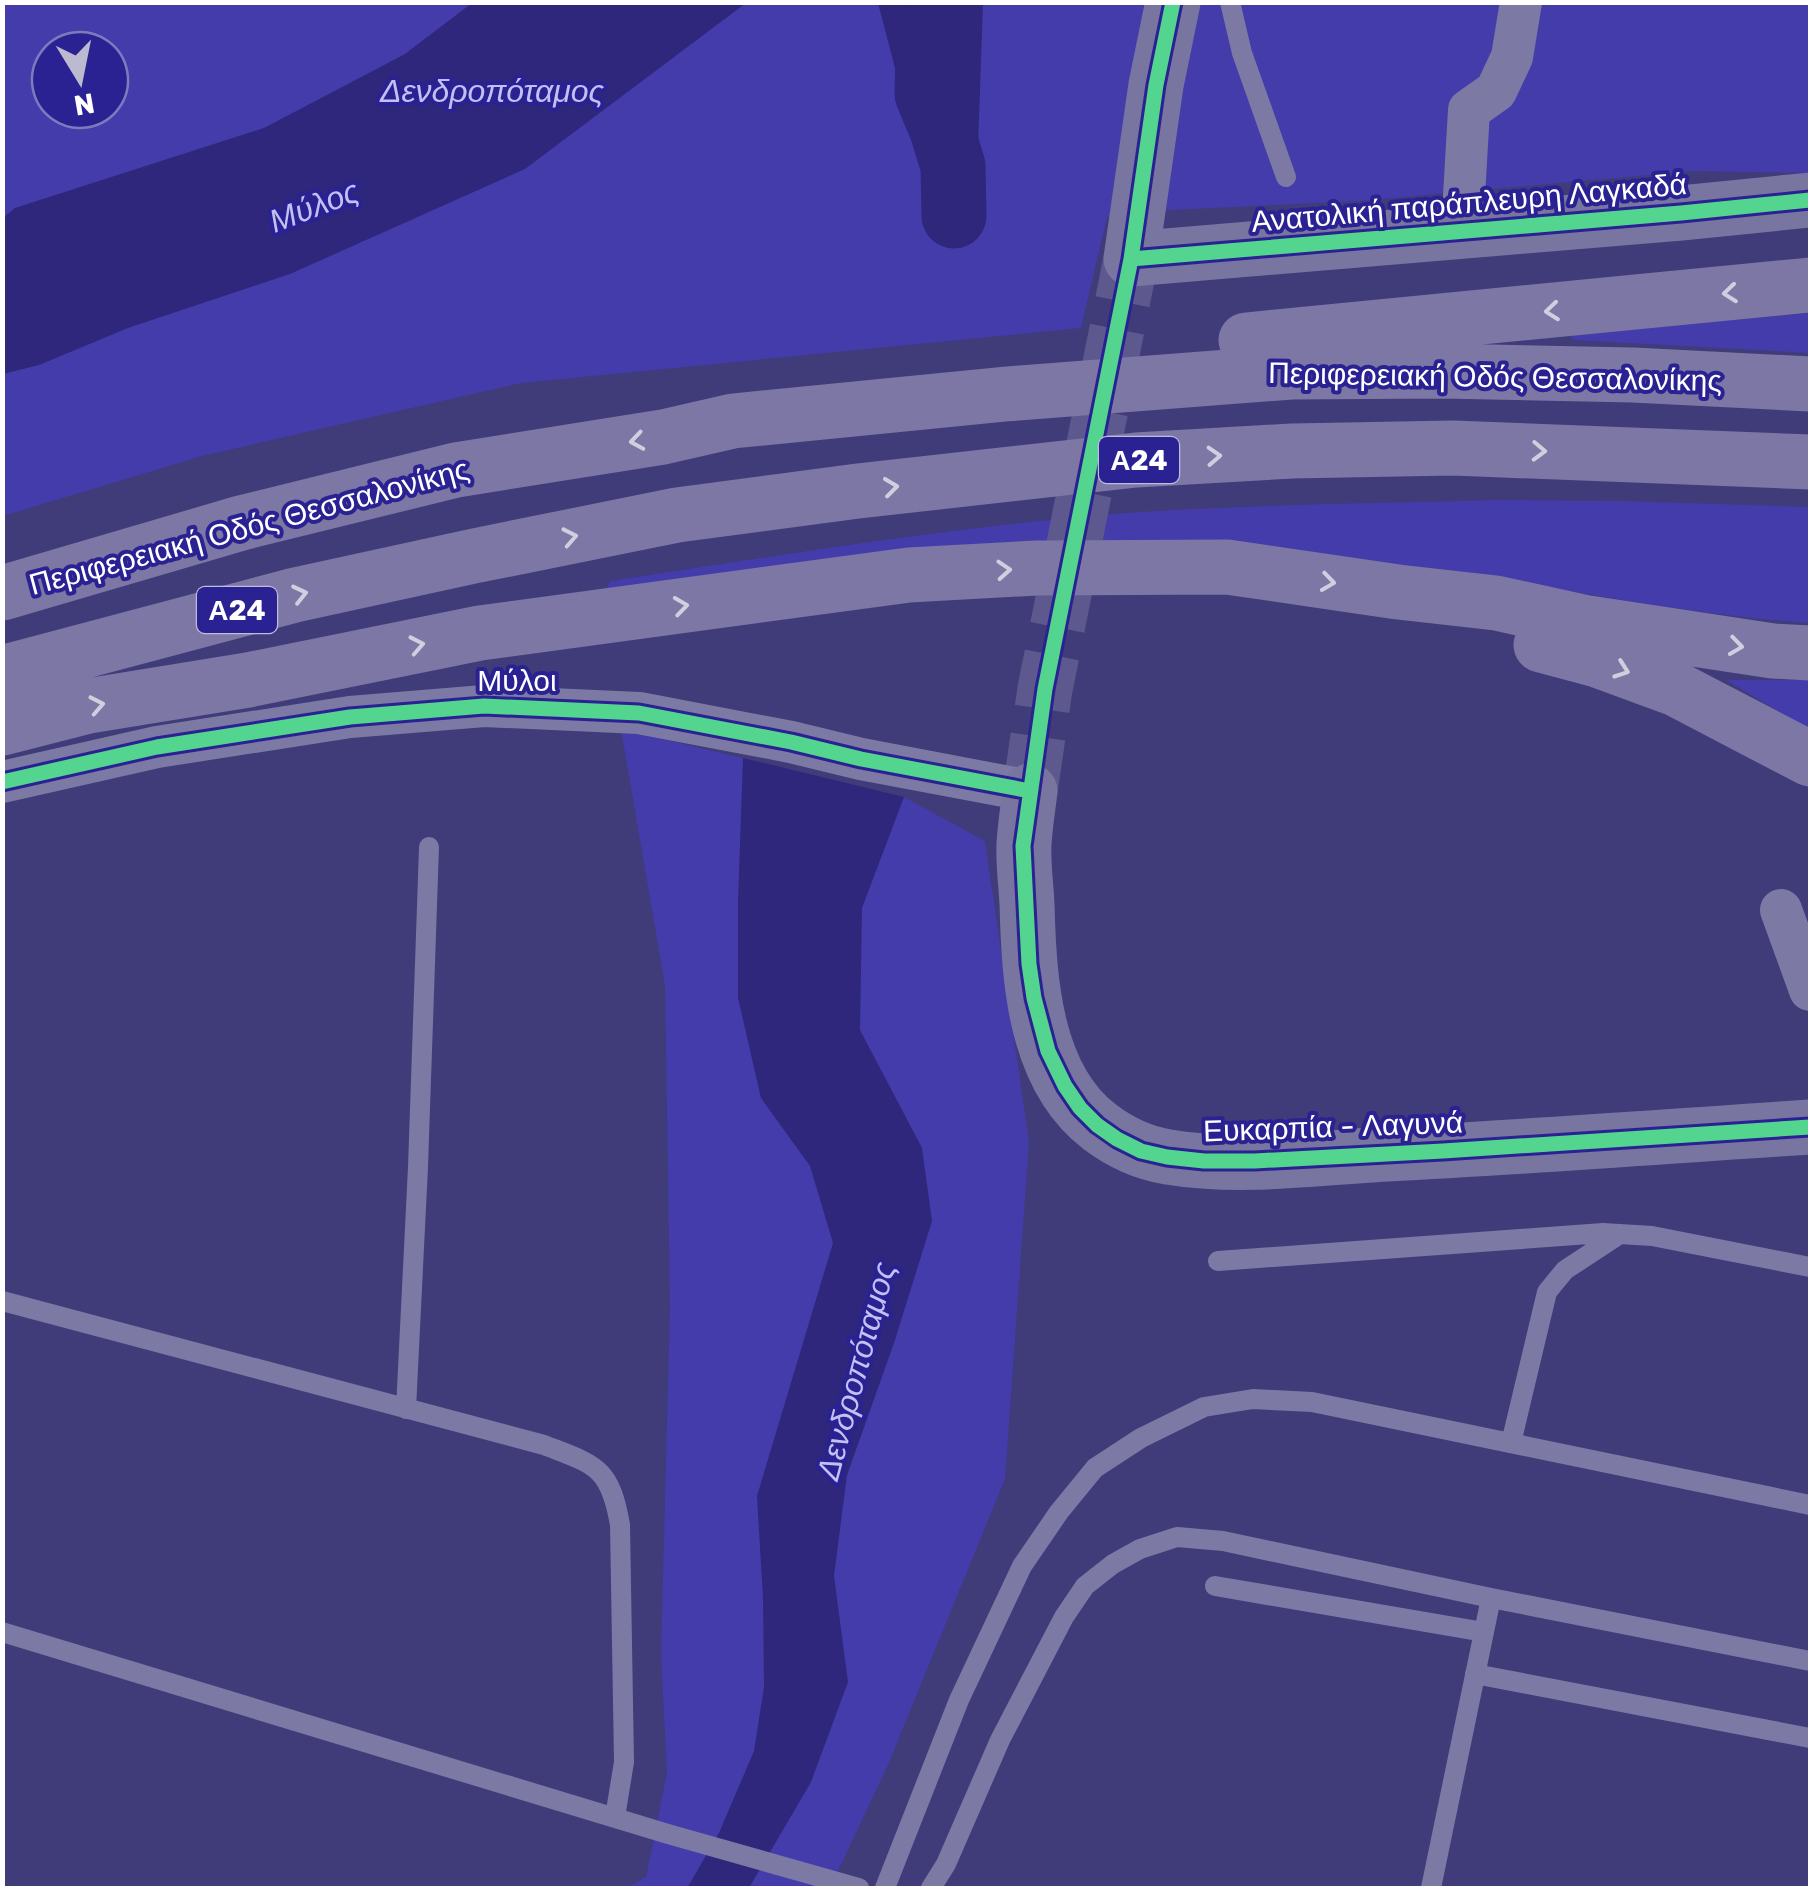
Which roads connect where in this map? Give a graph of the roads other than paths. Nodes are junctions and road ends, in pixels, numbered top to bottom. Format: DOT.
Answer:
graph roads {
  1 [pos="1174,2"];
  2 [pos="1230,2"];
  3 [pos="1521,2"];
  4 [pos="1286,177"];
  5 [pos="1810,200"];
  6 [pos="1462,230"];
  7 [pos="1810,285"];
  8 [pos="1810,384"];
  9 [pos="732,421"];
  10 [pos="1810,462"];
  11 [pos="2,592"];
  12 [pos="1398,592"];
  13 [pos="1810,654"];
  14 [pos="2,672"];
  15 [pos="2,728"];
  16 [pos="1810,759"];
  17 [pos="2,782"];
  18 [pos="1030,791"];
  19 [pos="429,846"];
  20 [pos="1781,910"];
  21 [pos="1810,990"];
  22 [pos="1810,1127"];
  23 [pos="1620,1234"];
  24 [pos="1218,1260"];
  25 [pos="1810,1267"];
  26 [pos="2,1301"];
  27 [pos="406,1408"];
  28 [pos="1511,1443"];
  29 [pos="1810,1505"];
  30 [pos="1215,1586"];
  31 [pos="1491,1598"];
  32 [pos="2,1632"];
  33 [pos="1484,1632"];
  34 [pos="1810,1662"];
  35 [pos="1475,1674"];
  36 [pos="1810,1738"];
  37 [pos="615,1818"];
  38 [pos="859,1888"];
  39 [pos="886,1888"];
  40 [pos="931,1888"];
  41 [pos="1431,1888"];
  1 -- 6 [label="street, Ανατολική παράπλευρη Λαγκαδά"];
  2 -- 4 [label="lane"];
  3 -- 6 [label="street"];
  5 -- 6 [label="street, Ανατολική παράπλευρη Λαγκαδά"];
  7 -- 9 [label="highway, one-way"];
  8 -- 9 [label="highway, Περιφερειακή Οδός Θεσσαλονίκης"];
  9 -- 11 [label="highway, Περιφερειακή Οδός Θεσσαλονίκης, one-way"];
  14 -- 10 [label="highway, Α24, one-way"];
  12 -- 13 [label="highway, one-way"];
  15 -- 12 [label="highway, one-way"];
  12 -- 16 [label="highway, one-way"];
  17 -- 18 [label="street, Μύλοι"];
  18 -- 22 [label="street, Ευκαρπία - Λαγυνά"];
  19 -- 27 [label="lane"];
  20 -- 21 [label="street"];
  23 -- 24 [label="lane"];
  23 -- 25 [label="lane"];
  23 -- 28 [label="lane"];
  26 -- 27 [label="lane"];
  27 -- 37 [label="lane"];
  28 -- 29 [label="lane"];
  28 -- 39 [label="lane"];
  30 -- 33 [label="lane"];
  31 -- 33 [label="lane"];
  31 -- 34 [label="lane"];
  31 -- 40 [label="lane"];
  32 -- 37 [label="lane"];
  33 -- 35 [label="lane"];
  35 -- 36 [label="lane"];
  35 -- 41 [label="lane"];
  37 -- 38 [label="lane"];
}
